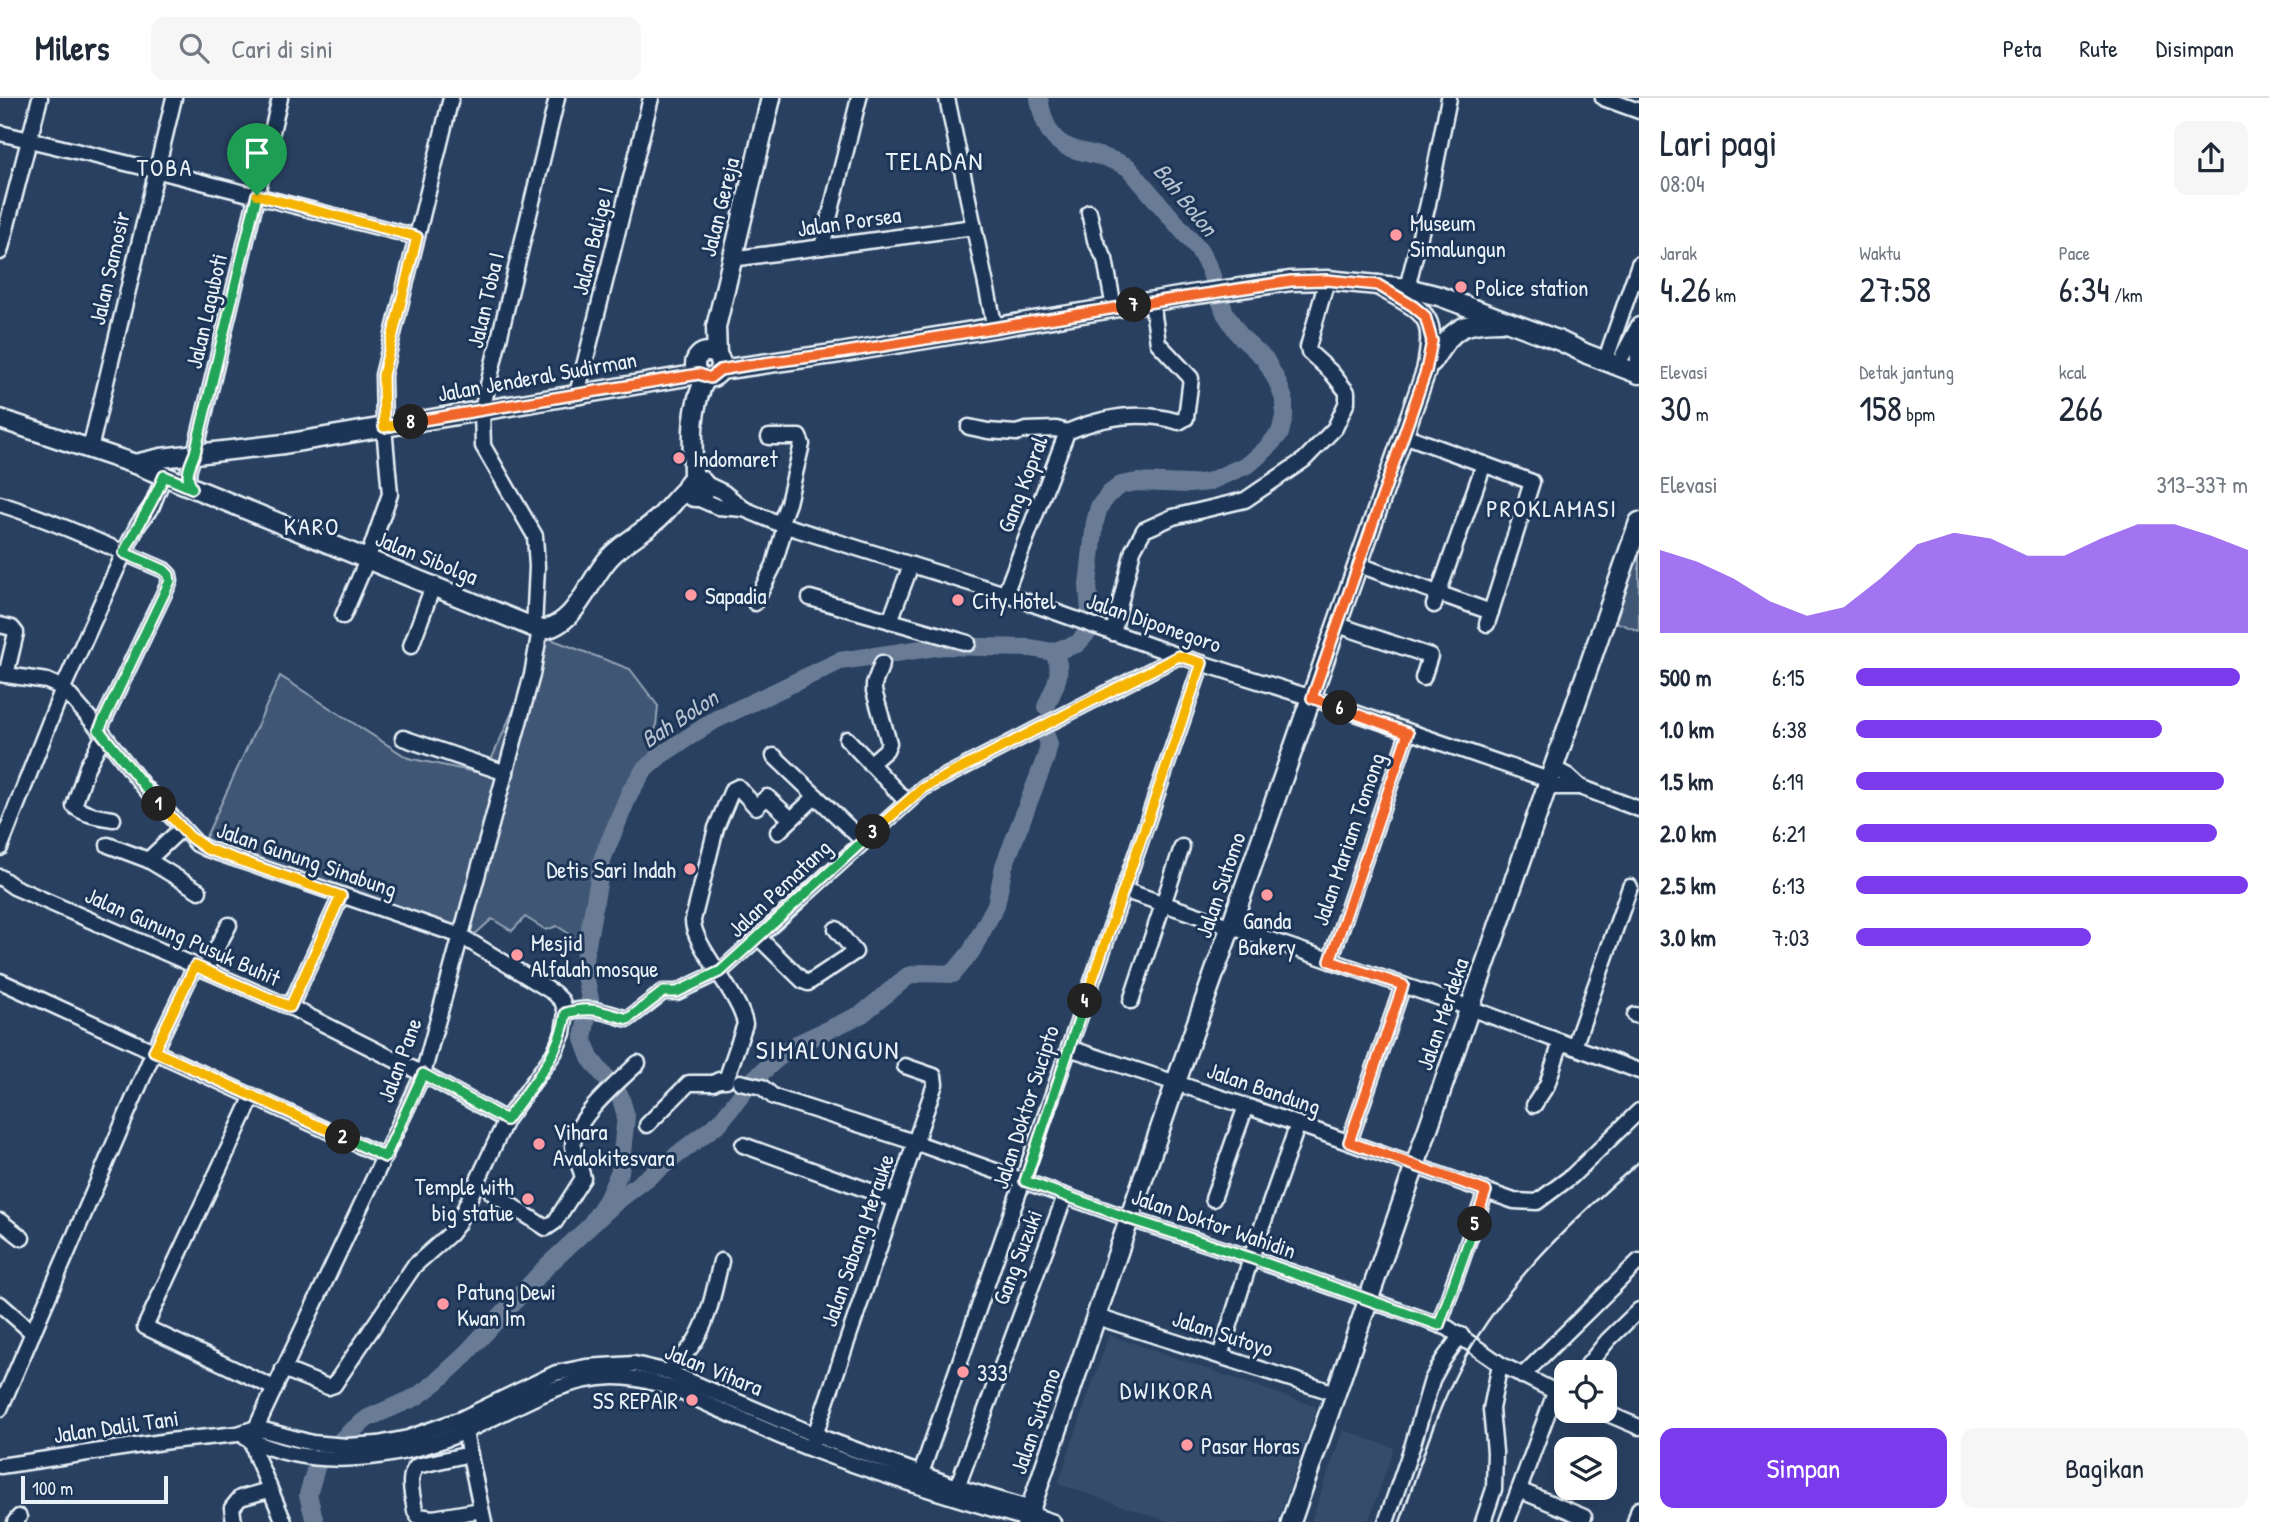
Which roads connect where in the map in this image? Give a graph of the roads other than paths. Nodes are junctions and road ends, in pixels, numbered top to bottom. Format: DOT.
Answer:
graph roads {
  1 [pos="40,98"];
  2 [pos="174,98"];
  3 [pos="280,98"];
  4 [pos="451,98"];
  5 [pos="557,98"];
  6 [pos="651,98"];
  7 [pos="771,98"];
  8 [pos="859,98"];
  9 [pos="947,98"];
  10 [pos="1449,98"];
  11 [pos="1604,98"];
  12 [pos="1639,111"];
  13 [pos="0,133"];
  14 [pos="29,141"];
  15 [pos="155,170"];
  16 [pos="257,195"];
  17 [pos="1089,212"];
  18 [pos="974,227"];
  19 [pos="417,237"];
  20 [pos="822,247"];
  21 [pos="0,252"];
  22 [pos="731,259"];
  23 [pos="1639,264"];
  24 [pos="1327,280"];
  25 [pos="1378,285"];
  26 [pos="1407,288"];
  27 [pos="1152,302"];
  28 [pos="1114,308"];
  29 [pos="1511,322"];
  30 [pos="995,328"];
  31 [pos="1638,328"];
  32 [pos="1560,341"];
  33 [pos="1630,360"];
  34 [pos="711,365"];
  35 [pos="1426,371"];
  36 [pos="577,394"];
  37 [pos="482,410"];
  38 [pos="0,419"];
  39 [pos="384,427"];
  40 [pos="969,427"];
  41 [pos="1067,432"];
  42 [pos="1404,435"];
  43 [pos="769,437"];
  44 [pos="90,449"];
  45 [pos="195,453"];
  46 [pos="135,464"];
  47 [pos="1484,464"];
  48 [pos="164,476"];
  49 [pos="192,488"];
  50 [pos="694,489"];
  51 [pos="0,504"];
  52 [pos="1639,522"];
  53 [pos="783,525"];
  54 [pos="124,553"];
  55 [pos="368,559"];
  56 [pos="911,565"];
  57 [pos="1359,565"];
  58 [pos="433,586"];
  59 [pos="1005,594"];
  60 [pos="810,598"];
  61 [pos="1436,599"];
  62 [pos="755,603"];
  63 [pos="343,617"];
  64 [pos="890,621"];
  65 [pos="0,625"];
  66 [pos="1338,625"];
  67 [pos="537,629"];
  68 [pos="1110,632"];
  69 [pos="968,643"];
  70 [pos="411,646"];
  71 [pos="1179,656"];
  72 [pos="882,663"];
  73 [pos="1202,663"];
  74 [pos="3,674"];
  75 [pos="1423,678"];
  76 [pos="63,688"];
  77 [pos="1312,698"];
  78 [pos="102,732"];
  79 [pos="1408,733"];
  80 [pos="403,738"];
  81 [pos="847,739"];
  82 [pos="774,756"];
  83 [pos="870,764"];
  84 [pos="506,773"];
  85 [pos="1550,778"];
  86 [pos="817,796"];
  87 [pos="907,802"];
  88 [pos="1639,809"];
  89 [pos="113,819"];
  90 [pos="791,819"];
  91 [pos="182,828"];
  92 [pos="778,832"];
  93 [pos="863,841"];
  94 [pos="108,845"];
  95 [pos="1182,847"];
  96 [pos="0,848"];
  97 [pos="148,860"];
  98 [pos="0,877"];
  99 [pos="1630,887"];
  100 [pos="1123,890"];
  101 [pos="200,891"];
  102 [pos="341,896"];
  103 [pos="1164,904"];
  104 [pos="229,925"];
  105 [pos="1232,926"];
  106 [pos="836,929"];
  107 [pos="461,936"];
  108 [pos="760,938"];
  109 [pos="1330,961"];
  110 [pos="200,968"];
  111 [pos="719,972"];
  112 [pos="0,981"];
  113 [pos="1403,985"];
  114 [pos="1131,1001"];
  115 [pos="290,1007"];
  116 [pos="1470,1008"];
  117 [pos="566,1013"];
  118 [pos="1567,1044"];
  119 [pos="1069,1048"];
  120 [pos="154,1051"];
  121 [pos="638,1063"];
  122 [pos="905,1066"];
  123 [pos="1639,1071"];
  124 [pos="423,1074"];
  125 [pos="740,1082"];
  126 [pos="1176,1082"];
  127 [pos="253,1096"];
  128 [pos="1534,1105"];
  129 [pos="1246,1106"];
  130 [pos="1639,1111"];
  131 [pos="506,1120"];
  132 [pos="1298,1124"];
  133 [pos="647,1125"];
  134 [pos="915,1142"];
  135 [pos="1349,1142"];
  136 [pos="743,1145"];
  137 [pos="385,1157"];
  138 [pos="1416,1166"];
  139 [pos="1025,1181"];
  140 [pos="1486,1191"];
  141 [pos="492,1193"];
  142 [pos="1065,1196"];
  143 [pos="1213,1199"];
  144 [pos="895,1200"];
  145 [pos="1130,1219"];
  146 [pos="0,1221"];
  147 [pos="22,1238"];
  148 [pos="1251,1258"];
  149 [pos="721,1261"];
  150 [pos="1639,1261"];
  151 [pos="1368,1301"];
  152 [pos="0,1304"];
  153 [pos="1639,1310"];
  154 [pos="1097,1317"];
  155 [pos="1439,1325"];
  156 [pos="33,1334"];
  157 [pos="1461,1335"];
  158 [pos="1220,1356"];
  159 [pos="1592,1360"];
  160 [pos="1500,1364"];
  161 [pos="283,1369"];
  162 [pos="668,1372"];
  163 [pos="653,1374"];
  164 [pos="1522,1376"];
  165 [pos="274,1388"];
  166 [pos="1554,1391"];
  167 [pos="1335,1393"];
  168 [pos="0,1409"];
  169 [pos="739,1411"];
  170 [pos="1554,1414"];
  171 [pos="1617,1418"];
  172 [pos="463,1425"];
  173 [pos="1639,1427"];
  174 [pos="255,1434"];
  175 [pos="813,1442"];
  176 [pos="470,1454"];
  177 [pos="0,1466"];
  178 [pos="919,1479"];
  179 [pos="269,1490"];
  180 [pos="1519,1490"];
  181 [pos="956,1492"];
  182 [pos="1639,1509"];
  183 [pos="483,1516"];
  184 [pos="1028,1516"];
  185 [pos="1584,1517"];
  186 [pos="422,1520"];
  187 [pos="234,1522"];
  188 [pos="284,1522"];
  189 [pos="1053,1522"];
  190 [pos="1291,1522"];
  191 [pos="1386,1522"];
  192 [pos="1483,1522"];
  193 [pos="1507,1522"];
  194 [pos="1634,1522"];
  1 -- 14 [label="street"];
  2 -- 15 [label="street, Jalan Samosir"];
  3 -- 16 [label="street, Jalan Laguboti"];
  4 -- 19 [label="street"];
  5 -- 37 [label="street, Jalan Toba I"];
  6 -- 36 [label="street, Jalan Balige I"];
  7 -- 22 [label="main road, Jalan Gereja"];
  8 -- 20 [label="street"];
  9 -- 18 [label="street"];
  10 -- 26 [label="street"];
  11 -- 12 [label="street"];
  13 -- 14 [label="street"];
  14 -- 15 [label="street"];
  14 -- 21 [label="street"];
  15 -- 16 [label="street"];
  15 -- 44 [label="street, Jalan Samosir"];
  16 -- 19 [label="street"];
  16 -- 45 [label="street, Jalan Laguboti"];
  17 -- 28 [label="street"];
  18 -- 20 [label="street, Jalan Porsea"];
  18 -- 30 [label="street"];
  19 -- 39 [label="street"];
  20 -- 22 [label="street, Jalan Porsea"];
  22 -- 34 [label="main road, Jalan Gereja"];
  23 -- 33 [label="street"];
  24 -- 25 [label="main road"];
  24 -- 27 [label="main road, Jalan Jenderal Sudirman"];
  24 -- 68 [label="street"];
  25 -- 26 [label="main road"];
  25 -- 35 [label="main road, Jalan Sutomo"];
  26 -- 29 [label="main road"];
  27 -- 28 [label="main road, Jalan Jenderal Sudirman"];
  27 -- 41 [label="street, Gang Kopral"];
  28 -- 30 [label="main road, Jalan Jenderal Sudirman"];
  29 -- 32 [label="main road"];
  29 -- 35 [label="main road"];
  30 -- 34 [label="main road, Jalan Jenderal Sudirman"];
  31 -- 33 [label="street"];
  32 -- 33 [label="main road"];
  32 -- 33 [label="main road"];
  34 -- 36 [label="main road, Jalan Jenderal Sudirman"];
  34 -- 50 [label="main road"];
  35 -- 42 [label="main road, Jalan Sutomo"];
  36 -- 37 [label="main road, Jalan Jenderal Sudirman"];
  37 -- 39 [label="main road, Jalan Jenderal Sudirman"];
  37 -- 67 [label="street, Jalan Toba I"];
  38 -- 44 [label="main road, Jalan Sibolga"];
  39 -- 45 [label="main road, Jalan Jenderal Sudirman"];
  39 -- 55 [label="street"];
  40 -- 41 [label="street"];
  41 -- 59 [label="street, Gang Kopral"];
  42 -- 47 [label="street"];
  42 -- 57 [label="main road, Jalan Sutomo"];
  43 -- 53 [label="street"];
  44 -- 46 [label="main road, Jalan Sibolga"];
  45 -- 46 [label="main road, Jalan Jenderal Sudirman"];
  45 -- 49 [label="street, Jalan Laguboti"];
  46 -- 48 [label="main road, Jalan Sibolga"];
  47 -- 61 [label="street"];
  47 -- 61 [label="street"];
  48 -- 49 [label="main road, Jalan Sibolga"];
  48 -- 54 [label="street"];
  49 -- 55 [label="main road, Jalan Sibolga"];
  50 -- 53 [label="street, Jalan Diponegoro"];
  50 -- 67 [label="main road"];
  51 -- 54 [label="street"];
  52 -- 85 [label="main road, Jalan Merdeka"];
  53 -- 56 [label="street, Jalan Diponegoro"];
  53 -- 62 [label="street"];
  54 -- 76 [label="street"];
  54 -- 78 [label="street"];
  55 -- 58 [label="main road, Jalan Sibolga"];
  55 -- 63 [label="street"];
  56 -- 59 [label="street, Jalan Diponegoro"];
  56 -- 64 [label="street"];
  57 -- 61 [label="street"];
  57 -- 66 [label="main road, Jalan Sutomo"];
  58 -- 67 [label="main road, Jalan Sibolga"];
  58 -- 70 [label="street"];
  59 -- 68 [label="street, Jalan Diponegoro"];
  60 -- 64 [label="street"];
  64 -- 69 [label="street"];
  65 -- 74 [label="street"];
  66 -- 75 [label="street"];
  66 -- 77 [label="main road, Jalan Sutomo"];
  67 -- 84 [label="street, Jalan Pane"];
  68 -- 71 [label="street, Jalan Diponegoro"];
  71 -- 73 [label="street, Jalan Diponegoro"];
  71 -- 87 [label="street, Jalan Pematang"];
  72 -- 83 [label="street"];
  73 -- 77 [label="street, Jalan Diponegoro"];
  73 -- 100 [label="street, Jalan Doktor Sucipto"];
  74 -- 76 [label="street"];
  76 -- 78 [label="street, Jalan Gunung Sinabung"];
  76 -- 96 [label="street"];
  77 -- 79 [label="street, Jalan Diponegoro"];
  77 -- 105 [label="main road, Jalan Sutomo"];
  78 -- 89 [label="street"];
  78 -- 91 [label="street, Jalan Gunung Sinabung"];
  79 -- 85 [label="street, Jalan Diponegoro"];
  79 -- 109 [label="street, Jalan Mariam Tomong"];
  80 -- 84 [label="street"];
  81 -- 83 [label="street"];
  82 -- 86 [label="street"];
  83 -- 87 [label="street"];
  84 -- 107 [label="street, Jalan Pane"];
  85 -- 88 [label="street, Jalan Diponegoro"];
  85 -- 116 [label="main road, Jalan Merdeka"];
  86 -- 90 [label="street"];
  86 -- 93 [label="street"];
  87 -- 93 [label="street, Jalan Pematang"];
  90 -- 92 [label="street"];
  90 -- 111 [label="street, Jalan Pematang"];
  91 -- 97 [label="street"];
  91 -- 102 [label="street, Jalan Gunung Sinabung"];
  93 -- 108 [label="street, Jalan Pematang"];
  94 -- 97 [label="street"];
  95 -- 103 [label="street"];
  97 -- 101 [label="street"];
  98 -- 110 [label="street, Jalan Gunung Pusuk Buhit"];
  99 -- 118 [label="street"];
  100 -- 103 [label="street"];
  100 -- 119 [label="street, Jalan Doktor Sucipto"];
  102 -- 107 [label="street, Jalan Gunung Sinabung"];
  102 -- 115 [label="street"];
  103 -- 105 [label="street"];
  103 -- 114 [label="street"];
  104 -- 110 [label="street"];
  105 -- 109 [label="street"];
  105 -- 126 [label="main road, Jalan Sutomo"];
  106 -- 108 [label="street"];
  107 -- 117 [label="street, Jalan Gunung Sinabung"];
  107 -- 124 [label="street, Jalan Pane"];
  108 -- 111 [label="street, Jalan Pematang"];
  109 -- 113 [label="street"];
  110 -- 115 [label="street, Jalan Gunung Pusuk Buhit"];
  110 -- 120 [label="street"];
  111 -- 117 [label="street"];
  111 -- 133 [label="street"];
  112 -- 120 [label="street"];
  113 -- 116 [label="street"];
  113 -- 135 [label="street"];
  115 -- 124 [label="street, Jalan Gunung Pusuk Buhit"];
  116 -- 118 [label="street"];
  116 -- 138 [label="main road, Jalan Merdeka"];
  117 -- 131 [label="street"];
  118 -- 123 [label="street"];
  118 -- 128 [label="street"];
  119 -- 126 [label="street, Jalan Bandung"];
  119 -- 139 [label="street, Jalan Doktor Sucipto"];
  120 -- 127 [label="street"];
  120 -- 156 [label="street"];
  121 -- 141 [label="street"];
  122 -- 134 [label="street, Jalan Sabang Merauke"];
  124 -- 131 [label="street, Jalan Gunung Pusuk Buhit"];
  124 -- 137 [label="street, Jalan Pane"];
  125 -- 134 [label="street, Jalan Doktor Wahidin"];
  126 -- 129 [label="street, Jalan Bandung"];
  126 -- 145 [label="main road, Jalan Sutomo"];
  127 -- 137 [label="street"];
  127 -- 165 [label="street"];
  129 -- 132 [label="street, Jalan Bandung"];
  129 -- 143 [label="street"];
  130 -- 140 [label="street, Jalan Bandung"];
  131 -- 161 [label="street"];
  132 -- 135 [label="street, Jalan Bandung"];
  132 -- 148 [label="street"];
  134 -- 139 [label="street, Jalan Doktor Wahidin"];
  134 -- 144 [label="street, Jalan Sabang Merauke"];
  135 -- 138 [label="street, Jalan Bandung"];
  136 -- 144 [label="street"];
  137 -- 161 [label="street, Jalan Pane"];
  138 -- 140 [label="street, Jalan Bandung"];
  138 -- 151 [label="main road, Jalan Merdeka"];
  139 -- 142 [label="street, Jalan Doktor Wahidin"];
  139 -- 178 [label="street, Jalan Doktor Sucipto"];
  140 -- 155 [label="street"];
  142 -- 145 [label="street, Jalan Doktor Wahidin"];
  142 -- 181 [label="street, Gang Suzuki"];
  144 -- 175 [label="street, Jalan Sabang Merauke"];
  145 -- 148 [label="street, Jalan Doktor Wahidin"];
  145 -- 154 [label="main road, Jalan Sutomo"];
  146 -- 147 [label="street"];
  148 -- 151 [label="street, Jalan Doktor Wahidin"];
  148 -- 158 [label="street"];
  149 -- 162 [label="street"];
  150 -- 164 [label="street"];
  151 -- 155 [label="street, Jalan Doktor Wahidin"];
  151 -- 167 [label="main road, Jalan Merdeka"];
  152 -- 156 [label="street"];
  153 -- 159 [label="street"];
  154 -- 158 [label="street, Jalan Sutoyo"];
  154 -- 184 [label="main road, Jalan Sutomo"];
  155 -- 157 [label="street, Jalan Doktor Wahidin"];
  156 -- 168 [label="street"];
  157 -- 160 [label="street, Jalan Doktor Wahidin"];
  157 -- 191 [label="street"];
  158 -- 167 [label="street, Jalan Sutoyo"];
  160 -- 164 [label="street, Jalan Doktor Wahidin"];
  160 -- 192 [label="street"];
  161 -- 165 [label="street, Jalan Pane"];
  162 -- 163 [label="street, Jalan Vihara"];
  162 -- 169 [label="street, Jalan Vihara"];
  163 -- 169 [label="street, Jalan Vihara"];
  163 -- 172 [label="street, Jalan Vihara"];
  164 -- 166 [label="street, Jalan Doktor Wahidin"];
  165 -- 174 [label="street, Jalan Pane"];
  167 -- 190 [label="main road, Jalan Merdeka"];
  169 -- 175 [label="street, Jalan Vihara"];
  170 -- 180 [label="street"];
  171 -- 173 [label="street"];
  172 -- 174 [label="street, Jalan Vihara"];
  172 -- 176 [label="street"];
  174 -- 177 [label="street, Jalan Dalil Tani"];
  174 -- 179 [label="street"];
  175 -- 178 [label="street, Jalan Vihara"];
  176 -- 183 [label="street"];
  176 -- 186 [label="street"];
  178 -- 181 [label="street, Jalan Vihara"];
  179 -- 187 [label="street"];
  179 -- 188 [label="street"];
  180 -- 185 [label="street"];
  180 -- 193 [label="street"];
  181 -- 184 [label="street, Jalan Vihara"];
  182 -- 194 [label="street"];
  183 -- 186 [label="street"];
  184 -- 189 [label="street, Jalan Vihara"];
}
